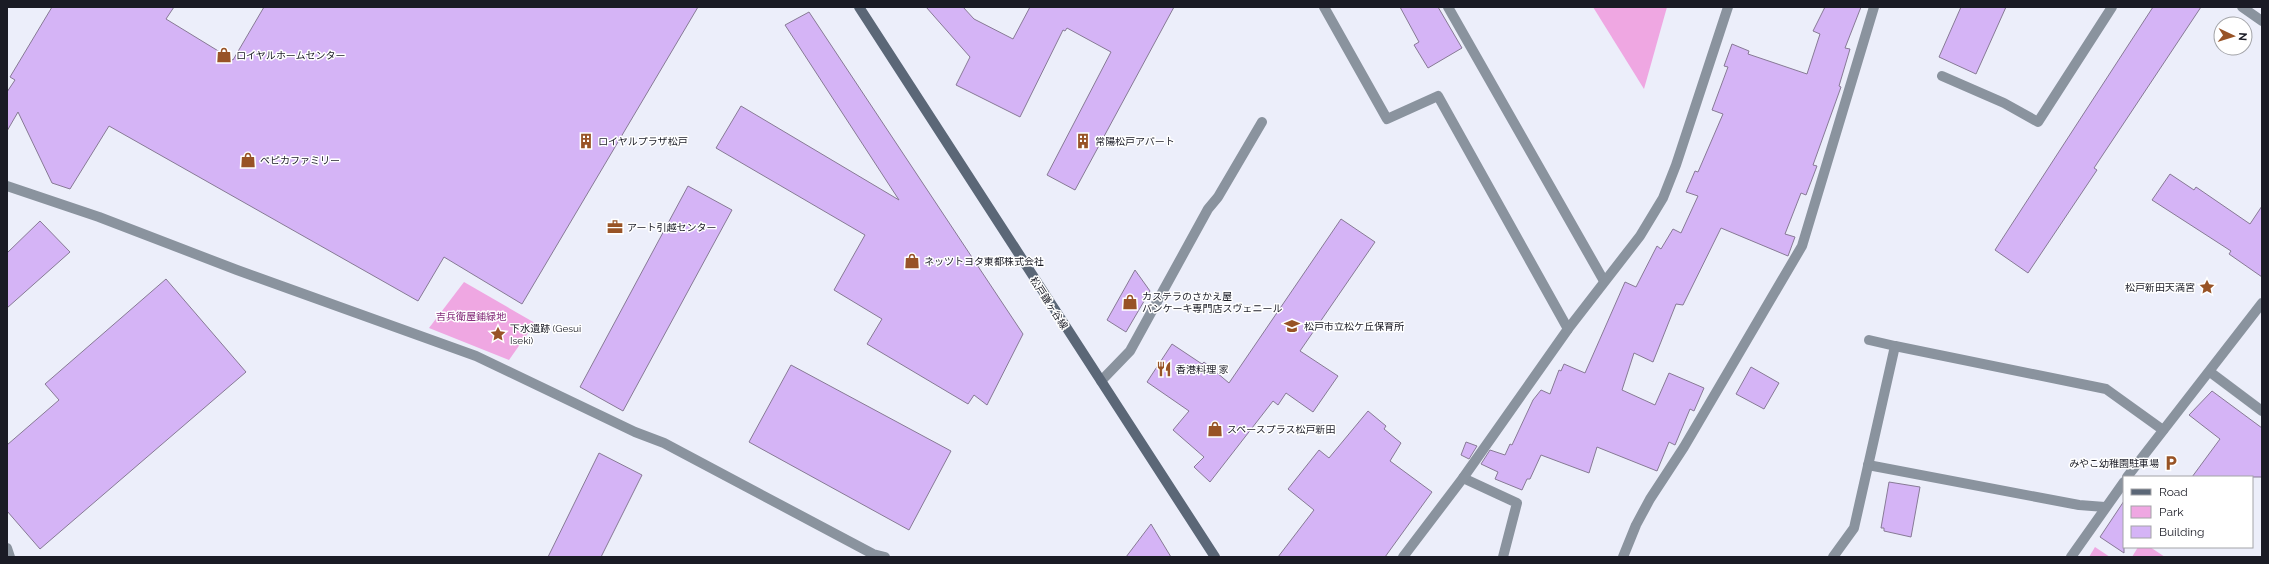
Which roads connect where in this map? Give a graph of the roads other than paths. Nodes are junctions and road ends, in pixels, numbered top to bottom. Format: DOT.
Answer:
graph roads {
  1 [pos="859,7"];
  2 [pos="1324,7"];
  3 [pos="1448,7"];
  4 [pos="1728,7"];
  5 [pos="1874,7"];
  6 [pos="2112,7"];
  7 [pos="2242,7"];
  8 [pos="2262,21"];
  9 [pos="1942,76"];
  10 [pos="1262,122"];
  11 [pos="7,186"];
  12 [pos="1604,281"];
  13 [pos="2262,303"];
  14 [pos="1568,329"];
  15 [pos="1868,340"];
  16 [pos="1895,346"];
  17 [pos="2210,372"];
  18 [pos="1100,381"];
  19 [pos="2262,411"];
  20 [pos="2163,430"];
  21 [pos="1868,465"];
  22 [pos="2129,476"];
  23 [pos="1463,478"];
  24 [pos="2123,483"];
  25 [pos="2105,507"];
  26 [pos="7,548"];
  27 [pos="10,557"];
  28 [pos="885,557"];
  29 [pos="1215,557"];
  30 [pos="1402,557"];
  31 [pos="1503,557"];
  32 [pos="1623,557"];
  33 [pos="1833,557"];
  34 [pos="2071,557"];
  1 -- 18 [label="main road, 松戸鎌ヶ谷線"];
  2 -- 14 [label="street"];
  3 -- 12 [label="street"];
  4 -- 12 [label="street"];
  5 -- 32 [label="street"];
  6 -- 9 [label="street"];
  7 -- 8 [label="street"];
  10 -- 18 [label="street"];
  11 -- 28 [label="street"];
  12 -- 14 [label="street"];
  13 -- 17 [label="street"];
  14 -- 23 [label="street"];
  15 -- 16 [label="street"];
  16 -- 20 [label="street"];
  16 -- 21 [label="street"];
  17 -- 19 [label="street"];
  17 -- 20 [label="street"];
  18 -- 29 [label="main road, 松戸鎌ヶ谷線"];
  20 -- 22 [label="street"];
  21 -- 25 [label="street"];
  21 -- 33 [label="street"];
  23 -- 30 [label="street"];
  23 -- 31 [label="street"];
  24 -- 25 [label="street"];
  25 -- 34 [label="street"];
  26 -- 27 [label="street"];
}
